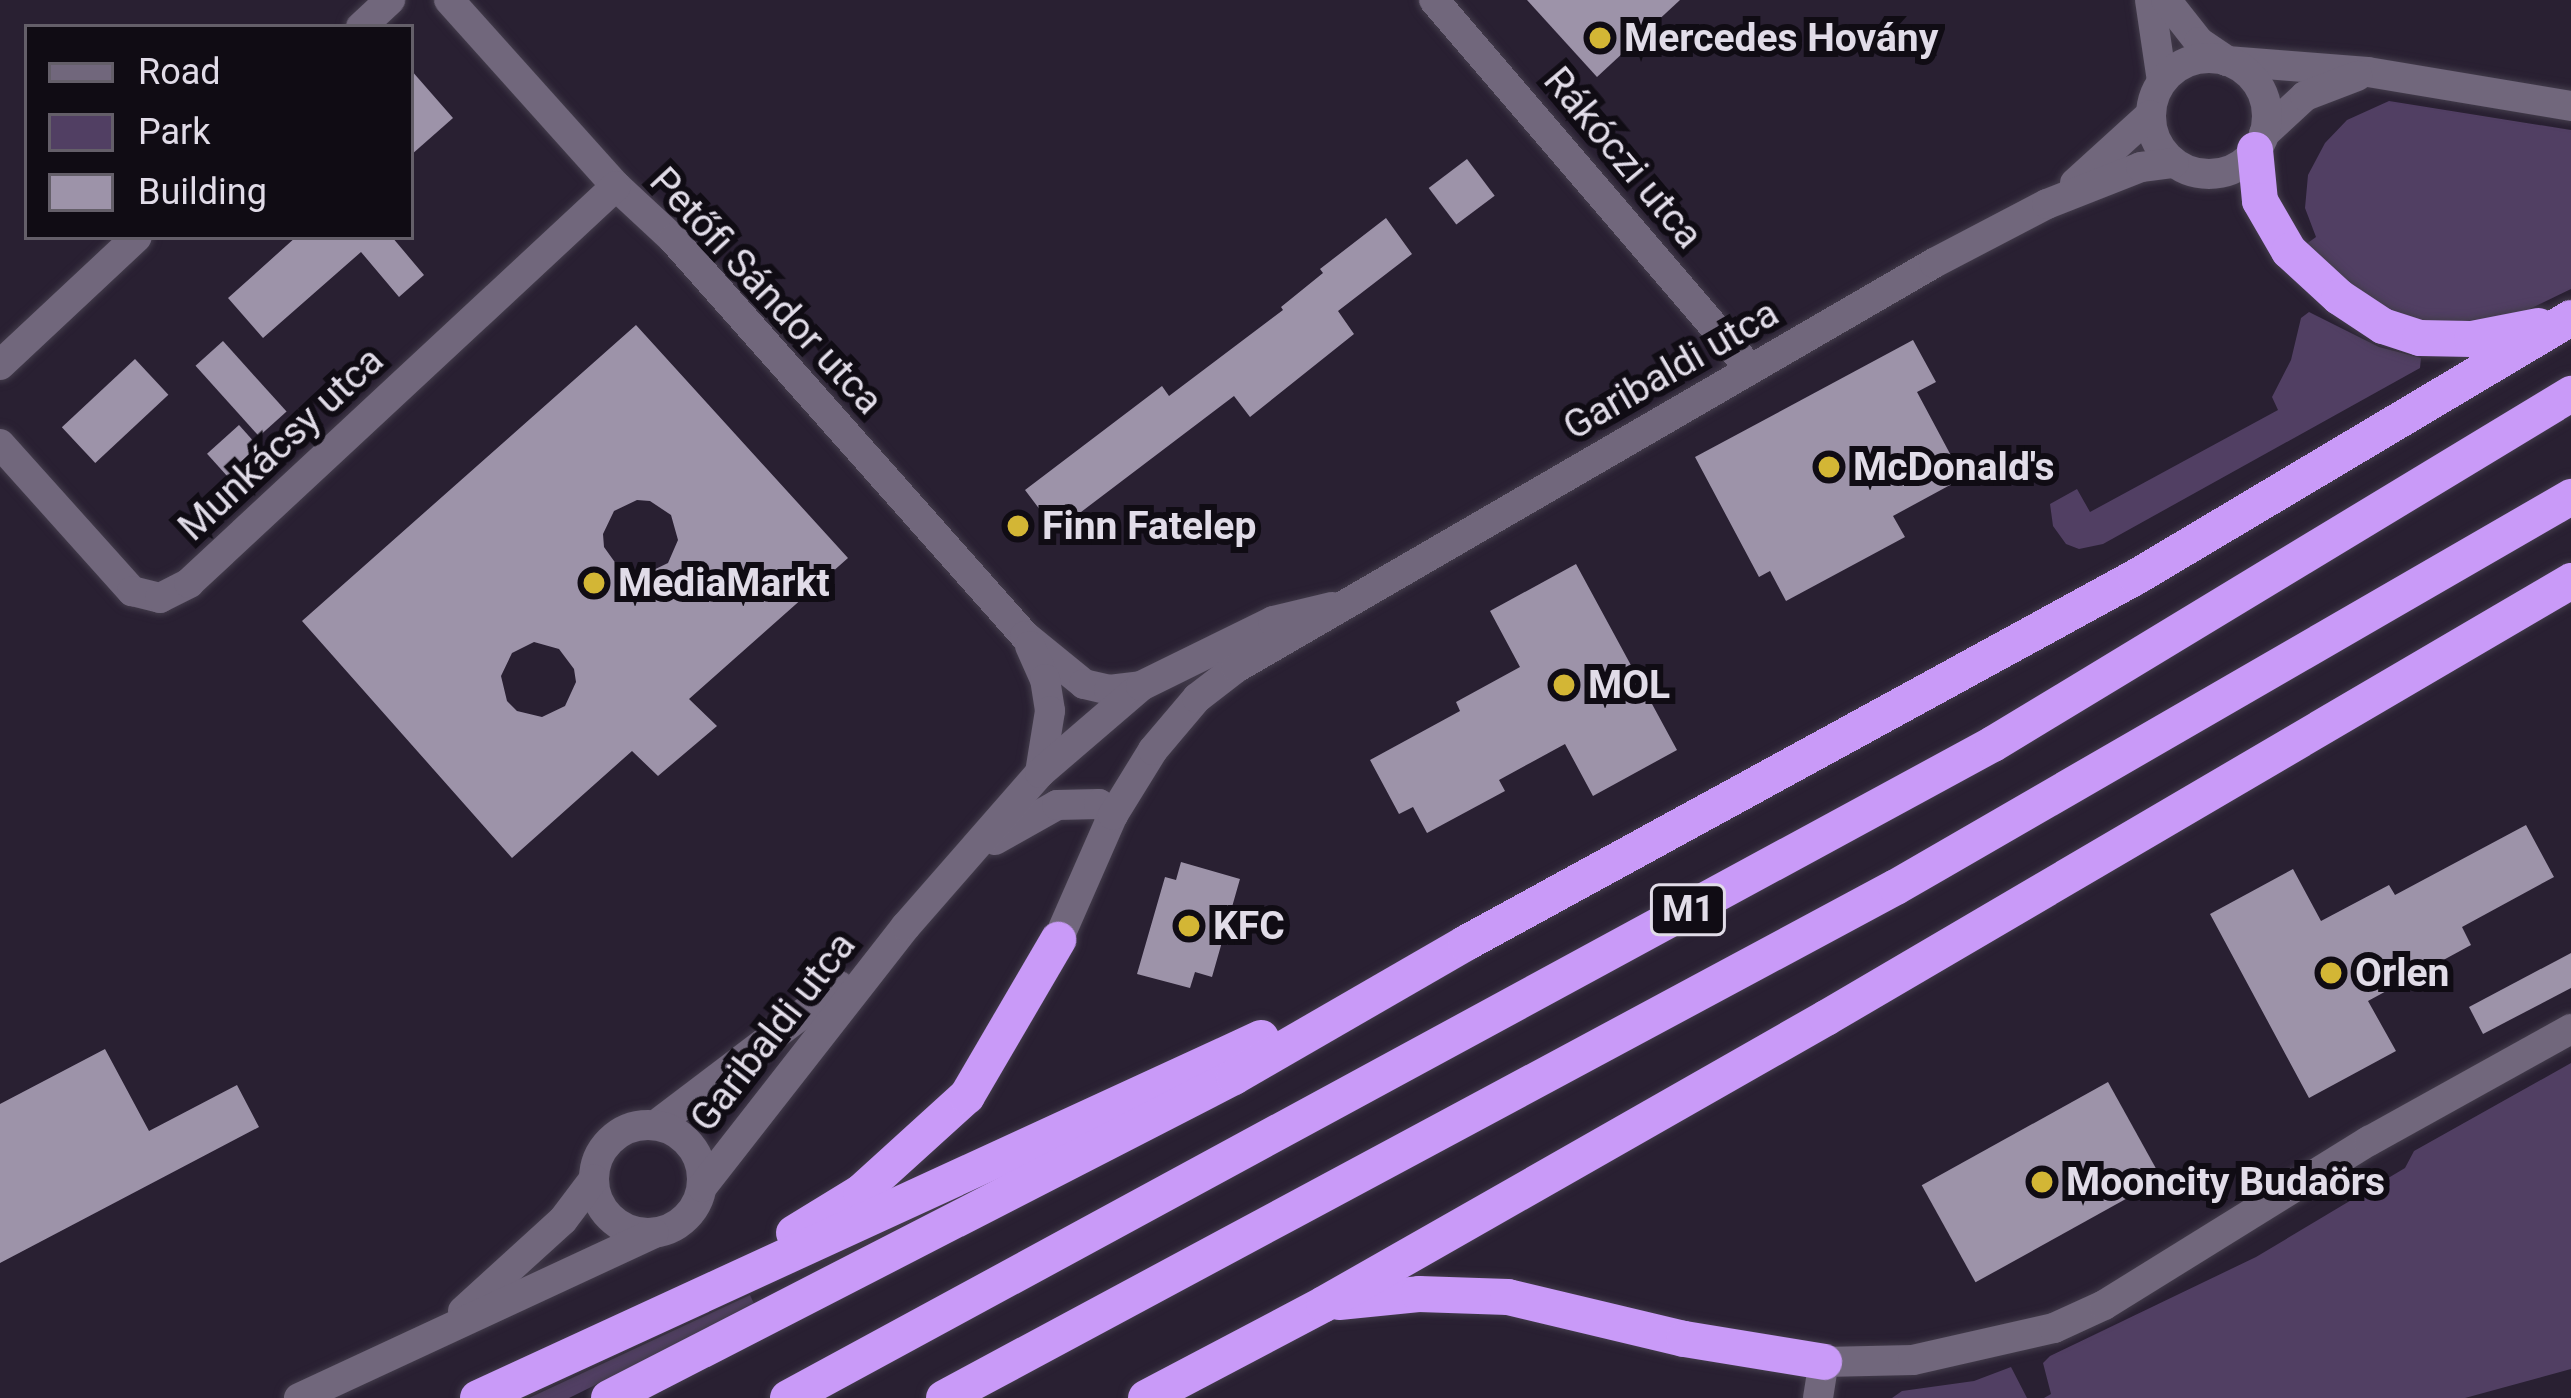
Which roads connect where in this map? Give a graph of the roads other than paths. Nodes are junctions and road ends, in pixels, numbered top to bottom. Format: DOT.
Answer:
graph roads {
  1 [pos="390,0"];
  2 [pos="449,0"];
  3 [pos="1434,0"];
  4 [pos="2150,0"];
  5 [pos="2165,0"];
  6 [pos="365,24"];
  7 [pos="2227,61"];
  8 [pos="2368,72"];
  9 [pos="2162,81"];
  10 [pos="2571,106"];
  11 [pos="2150,116"];
  12 [pos="2260,142"];
  13 [pos="2174,163"];
  14 [pos="616,186"];
  15 [pos="2047,204"];
  16 [pos="134,240"];
  17 [pos="2569,320"];
  18 [pos="0,365"];
  19 [pos="1750,369"];
  20 [pos="2571,394"];
  21 [pos="0,444"];
  22 [pos="2571,497"];
  23 [pos="2571,581"];
  24 [pos="1335,606"];
  25 [pos="1025,636"];
  26 [pos="1141,686"];
  27 [pos="1040,773"];
  28 [pos="1113,815"];
  29 [pos="969,855"];
  30 [pos="906,926"];
  31 [pos="1058,940"];
  32 [pos="1466,944"];
  33 [pos="2571,1030"];
  34 [pos="656,1126"];
  35 [pos="594,1179"];
  36 [pos="702,1186"];
  37 [pos="654,1233"];
  38 [pos="1324,1304"];
  39 [pos="668,1309"];
  40 [pos="440,1331"];
  41 [pos="1821,1380"];
  42 [pos="299,1398"];
  43 [pos="478,1398"];
  44 [pos="609,1398"];
  45 [pos="788,1398"];
  46 [pos="944,1398"];
  47 [pos="1147,1398"];
  1 -- 6 [label="street"];
  2 -- 14 [label="street, Petőfi Sándor utca"];
  3 -- 19 [label="street, Rákóczi utca"];
  4 -- 9 [label="street"];
  5 -- 7 [label="street"];
  7 -- 8 [label="street"];
  7 -- 9 [label="street"];
  7 -- 12 [label="street"];
  8 -- 10 [label="street"];
  8 -- 12 [label="street"];
  9 -- 11 [label="street"];
  11 -- 13 [label="street"];
  11 -- 15 [label="street, Garibaldi utca"];
  12 -- 13 [label="street"];
  12 -- 17 [label="highway"];
  13 -- 15 [label="street, Garibaldi utca"];
  14 -- 21 [label="street, Munkácsy utca"];
  14 -- 25 [label="street, Petőfi Sándor utca"];
  15 -- 19 [label="street, Garibaldi utca"];
  16 -- 18 [label="street"];
  17 -- 32 [label="highway"];
  19 -- 24 [label="street, Garibaldi utca"];
  20 -- 45 [label="highway, M1"];
  22 -- 46 [label="highway, M1"];
  23 -- 38 [label="highway"];
  24 -- 26 [label="street, Garibaldi utca"];
  24 -- 28 [label="street, Garibaldi utca"];
  25 -- 26 [label="street, Petőfi Sándor utca"];
  25 -- 27 [label="street, Petőfi Sándor utca"];
  26 -- 27 [label="street, Garibaldi utca"];
  27 -- 29 [label="street, Garibaldi utca"];
  28 -- 29 [label="street, Garibaldi utca"];
  28 -- 31 [label="street, Garibaldi utca"];
  29 -- 30 [label="street, Garibaldi utca"];
  30 -- 34 [label="street, Garibaldi utca"];
  30 -- 36 [label="street, Garibaldi utca"];
  31 -- 39 [label="highway"];
  32 -- 39 [label="highway"];
  32 -- 44 [label="highway"];
  33 -- 41 [label="street"];
  34 -- 35 [label="street"];
  34 -- 36 [label="street"];
  35 -- 37 [label="street"];
  35 -- 40 [label="street"];
  36 -- 37 [label="street"];
  37 -- 40 [label="street"];
  38 -- 41 [label="highway"];
  38 -- 47 [label="highway"];
  39 -- 43 [label="highway"];
  40 -- 42 [label="street"];
}
